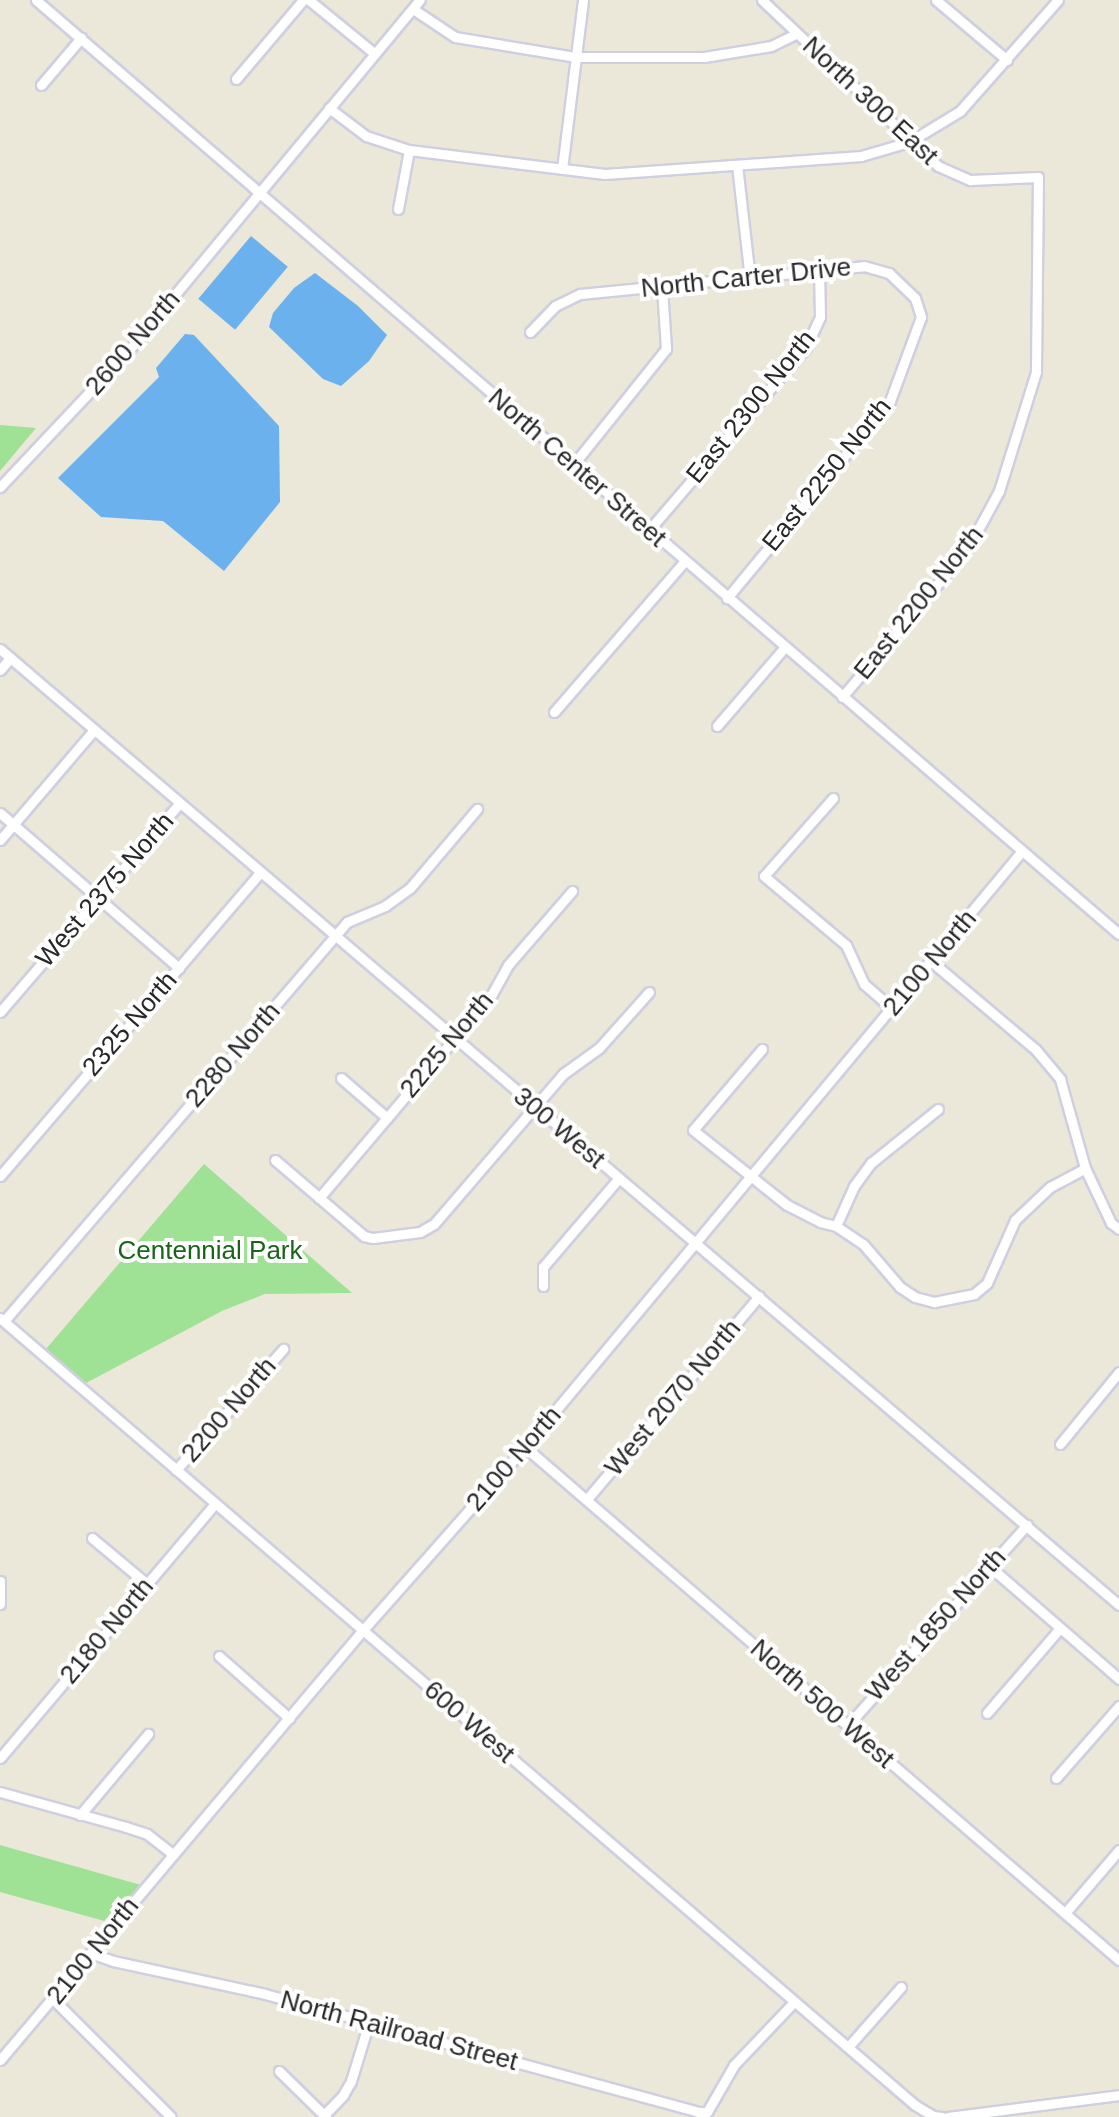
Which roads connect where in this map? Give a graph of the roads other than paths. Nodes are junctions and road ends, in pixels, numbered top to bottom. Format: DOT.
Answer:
graph roads {
  1 [pos="36,0"];
  2 [pos="303,0"];
  3 [pos="309,0"];
  4 [pos="420,0"];
  5 [pos="583,0"];
  6 [pos="762,0"];
  7 [pos="936,0"];
  8 [pos="1058,0"];
  9 [pos="413,9"];
  10 [pos="796,34"];
  11 [pos="81,38"];
  12 [pos="375,54"];
  13 [pos="576,57"];
  14 [pos="1007,60"];
  15 [pos="236,79"];
  16 [pos="41,85"];
  17 [pos="329,108"];
  18 [pos="909,142"];
  19 [pos="409,150"];
  20 [pos="737,165"];
  21 [pos="562,169"];
  22 [pos="1038,177"];
  23 [pos="259,194"];
  24 [pos="398,209"];
  25 [pos="819,271"];
  26 [pos="750,279"];
  27 [pos="662,287"];
  28 [pos="915,298"];
  29 [pos="530,332"];
  30 [pos="573,465"];
  31 [pos="0,487"];
  32 [pos="649,530"];
  33 [pos="685,561"];
  34 [pos="727,598"];
  35 [pos="784,648"];
  36 [pos="0,649"];
  37 [pos="10,658"];
  38 [pos="0,670"];
  39 [pos="842,697"];
  40 [pos="554,712"];
  41 [pos="717,726"];
  42 [pos="94,730"];
  43 [pos="833,798"];
  44 [pos="179,804"];
  45 [pos="477,809"];
  46 [pos="0,813"];
  47 [pos="13,824"];
  48 [pos="0,840"];
  49 [pos="1021,852"];
  50 [pos="260,873"];
  51 [pos="572,891"];
  52 [pos="98,898"];
  53 [pos="1119,934"];
  54 [pos="334,937"];
  55 [pos="932,962"];
  56 [pos="179,968"];
  57 [pos="649,992"];
  58 [pos="892,1008"];
  59 [pos="0,1012"];
  60 [pos="454,1039"];
  61 [pos="762,1049"];
  62 [pos="341,1078"];
  63 [pos="535,1107"];
  64 [pos="938,1109"];
  65 [pos="387,1118"];
  66 [pos="275,1160"];
  67 [pos="1085,1168"];
  68 [pos="0,1176"];
  69 [pos="749,1177"];
  70 [pos="619,1178"];
  71 [pos="319,1198"];
  72 [pos="836,1226"];
  73 [pos="1119,1229"];
  74 [pos="695,1242"];
  75 [pos="543,1286"];
  76 [pos="759,1296"];
  77 [pos="2,1320"];
  78 [pos="283,1349"];
  79 [pos="1119,1372"];
  80 [pos="1060,1444"];
  81 [pos="525,1447"];
  82 [pos="176,1470"];
  83 [pos="587,1499"];
  84 [pos="215,1504"];
  85 [pos="1027,1525"];
  86 [pos="92,1538"];
  87 [pos="988,1565"];
  88 [pos="0,1581"];
  89 [pos="147,1584"];
  90 [pos="0,1604"];
  91 [pos="1119,1605"];
  92 [pos="1060,1628"];
  93 [pos="362,1631"];
  94 [pos="219,1656"];
  95 [pos="1119,1679"];
  96 [pos="1119,1706"];
  97 [pos="987,1713"];
  98 [pos="289,1718"];
  99 [pos="847,1726"];
  100 [pos="148,1734"];
  101 [pos="0,1758"];
  102 [pos="1056,1778"];
  103 [pos="0,1792"];
  104 [pos="80,1815"];
  105 [pos="1119,1850"];
  106 [pos="173,1854"];
  107 [pos="1065,1913"];
  108 [pos="90,1953"];
  109 [pos="1119,1960"];
  110 [pos="901,1987"];
  111 [pos="54,2000"];
  112 [pos="794,2002"];
  113 [pos="369,2022"];
  114 [pos="848,2047"];
  115 [pos="0,2060"];
  116 [pos="279,2071"];
  117 [pos="1119,2095"];
  118 [pos="325,2116"];
  119 [pos="171,2117"];
  120 [pos="942,2117"];
  121 [pos="948,2117"];
  1 -- 11 [label="street, North Center Street"];
  2 -- 15 [label="street"];
  3 -- 12 [label="street"];
  4 -- 9 [label="street, 2600 North"];
  5 -- 13 [label="street"];
  6 -- 10 [label="street, North 300 East"];
  7 -- 14 [label="street"];
  8 -- 14 [label="street"];
  9 -- 12 [label="street, 2600 North"];
  9 -- 13 [label="street"];
  10 -- 13 [label="street"];
  10 -- 18 [label="street, North 300 East"];
  11 -- 16 [label="street"];
  11 -- 23 [label="street, North Center Street"];
  12 -- 17 [label="street, 2600 North"];
  13 -- 21 [label="street"];
  14 -- 18 [label="street"];
  17 -- 19 [label="street"];
  17 -- 23 [label="street, 2600 North"];
  18 -- 20 [label="street"];
  18 -- 22 [label="street, North 300 East"];
  19 -- 21 [label="street"];
  19 -- 24 [label="street"];
  20 -- 21 [label="street"];
  20 -- 26 [label="street"];
  22 -- 39 [label="street, East 2200 North"];
  23 -- 30 [label="street, North Center Street"];
  23 -- 31 [label="street, 2600 North"];
  25 -- 26 [label="street, North Carter Drive"];
  25 -- 28 [label="street, North Carter Drive"];
  25 -- 32 [label="street, East 2300 North"];
  26 -- 27 [label="street, North Carter Drive"];
  27 -- 29 [label="street, North Carter Drive"];
  27 -- 30 [label="street"];
  28 -- 34 [label="street, East 2250 North"];
  30 -- 32 [label="street, North Center Street"];
  32 -- 33 [label="street, North Center Street"];
  33 -- 34 [label="street, North Center Street"];
  33 -- 40 [label="street"];
  34 -- 35 [label="street, North Center Street"];
  35 -- 39 [label="street, North Center Street"];
  35 -- 41 [label="street"];
  36 -- 37 [label="street, 300 West"];
  37 -- 38 [label="street"];
  37 -- 42 [label="street, 300 West"];
  39 -- 49 [label="street, North Center Street"];
  42 -- 44 [label="street, 300 West"];
  42 -- 47 [label="street"];
  43 -- 58 [label="street"];
  44 -- 50 [label="street, 300 West"];
  44 -- 52 [label="street, West 2375 North"];
  45 -- 54 [label="street, 2280 North"];
  46 -- 47 [label="street"];
  47 -- 48 [label="street"];
  47 -- 52 [label="street"];
  49 -- 53 [label="street, North Center Street"];
  49 -- 55 [label="street, 2100 North"];
  50 -- 54 [label="street, 300 West"];
  50 -- 56 [label="street, 2325 North"];
  51 -- 60 [label="street, 2225 North"];
  52 -- 56 [label="street"];
  52 -- 59 [label="street, West 2375 North"];
  54 -- 60 [label="street, 300 West"];
  54 -- 77 [label="street, 2280 North"];
  55 -- 58 [label="street, 2100 North"];
  55 -- 67 [label="street"];
  56 -- 68 [label="street, 2325 North"];
  57 -- 63 [label="street"];
  58 -- 69 [label="street, 2100 North"];
  60 -- 63 [label="street, 300 West"];
  60 -- 65 [label="street, 2225 North"];
  61 -- 69 [label="street"];
  62 -- 65 [label="street"];
  63 -- 70 [label="street, 300 West"];
  63 -- 71 [label="street"];
  64 -- 72 [label="street"];
  65 -- 71 [label="street, 2225 North"];
  66 -- 71 [label="street"];
  67 -- 72 [label="street"];
  67 -- 73 [label="street"];
  69 -- 72 [label="street"];
  69 -- 74 [label="street, 2100 North"];
  70 -- 74 [label="street, 300 West"];
  70 -- 75 [label="street"];
  74 -- 76 [label="street, 300 West"];
  74 -- 81 [label="street, 2100 North"];
  76 -- 83 [label="street, West 2070 North"];
  76 -- 85 [label="street, 300 West"];
  77 -- 82 [label="street, 600 West"];
  78 -- 82 [label="street, 2200 North"];
  79 -- 80 [label="street"];
  81 -- 83 [label="street, North 500 West"];
  81 -- 93 [label="street, 2100 North"];
  82 -- 84 [label="street, 600 West"];
  83 -- 99 [label="street, North 500 West"];
  84 -- 89 [label="street, 2180 North"];
  84 -- 93 [label="street, 600 West"];
  85 -- 87 [label="street, West 1850 North"];
  85 -- 91 [label="street, 300 West"];
  86 -- 89 [label="street"];
  87 -- 92 [label="street"];
  87 -- 99 [label="street, West 1850 North"];
  88 -- 90 [label="street"];
  89 -- 101 [label="street, 2180 North"];
  92 -- 95 [label="street"];
  92 -- 97 [label="street"];
  93 -- 98 [label="street, 2100 North"];
  93 -- 112 [label="street, 600 West"];
  94 -- 98 [label="street"];
  96 -- 102 [label="street"];
  98 -- 106 [label="street, 2100 North"];
  99 -- 107 [label="street, North 500 West"];
  100 -- 104 [label="street"];
  103 -- 104 [label="street"];
  104 -- 106 [label="street"];
  105 -- 107 [label="street"];
  106 -- 108 [label="street, 2100 North"];
  107 -- 109 [label="street, North 500 West"];
  108 -- 111 [label="street, 2100 North"];
  108 -- 113 [label="street, North Railroad Street"];
  110 -- 114 [label="street"];
  111 -- 115 [label="street, 2100 North"];
  111 -- 119 [label="street"];
  112 -- 113 [label="street, North Railroad Street"];
  112 -- 114 [label="street, 600 West"];
  113 -- 118 [label="street"];
  114 -- 120 [label="street, 600 West"];
  116 -- 118 [label="street"];
  117 -- 121 [label="street"];
}
